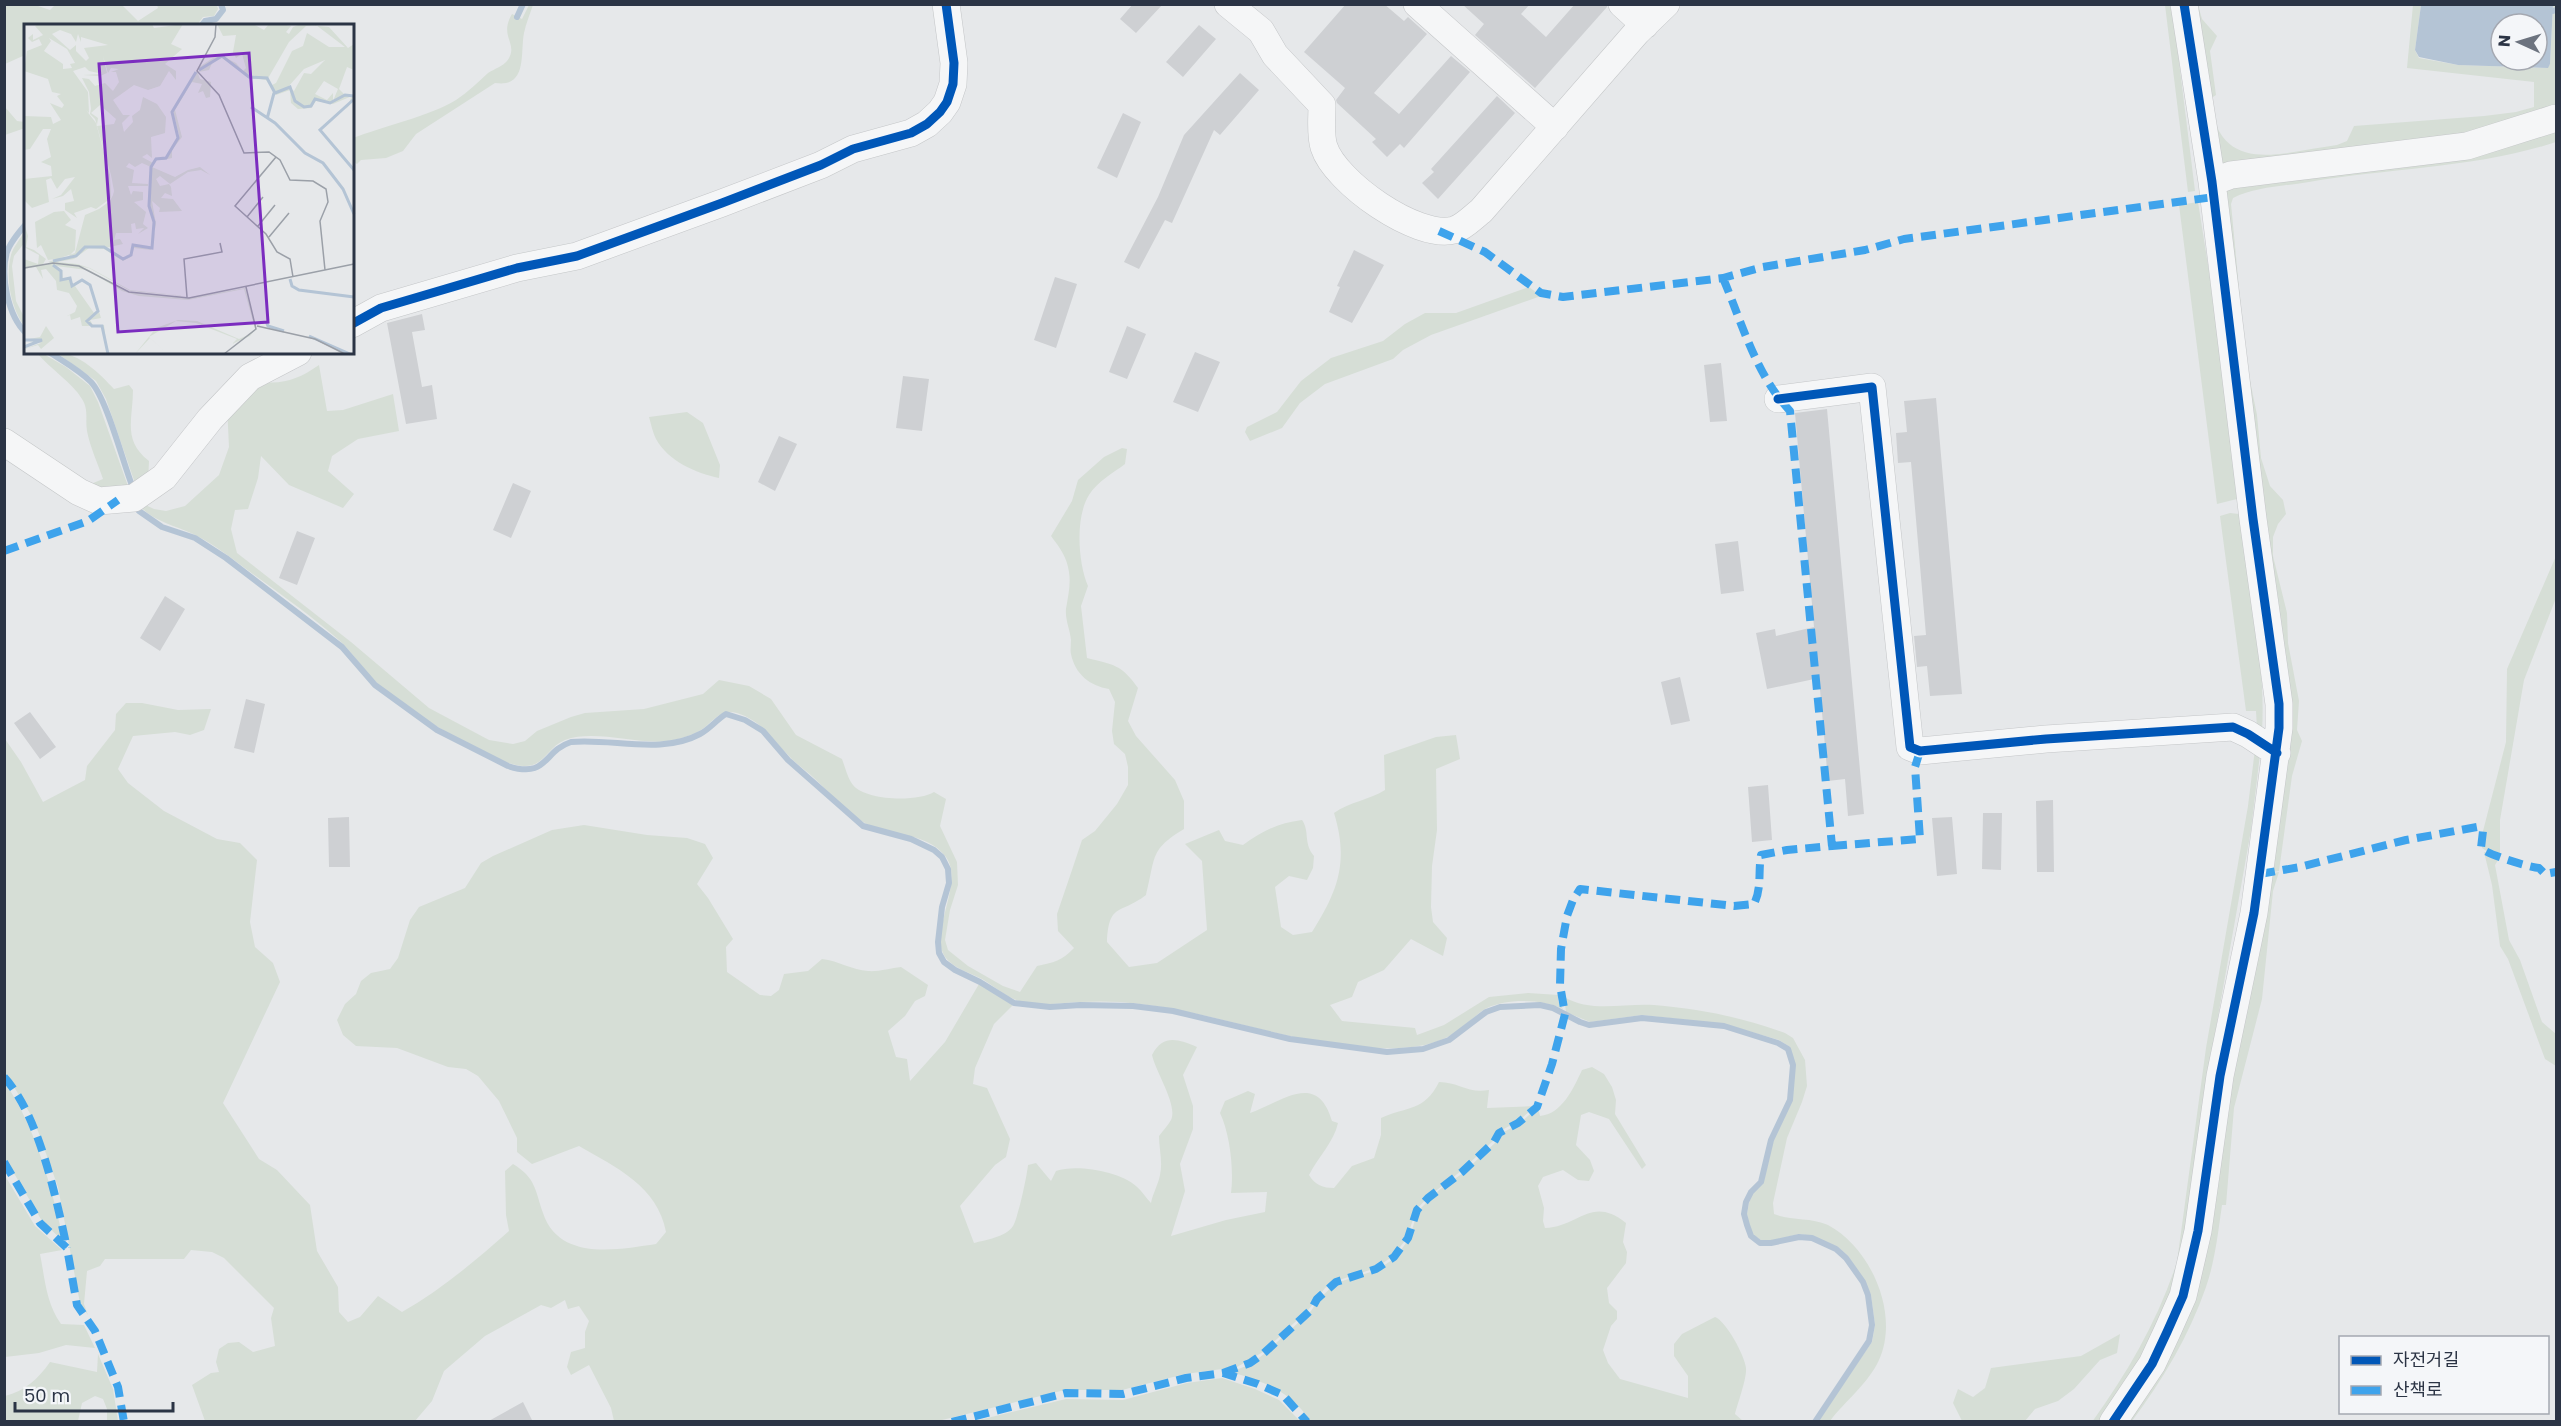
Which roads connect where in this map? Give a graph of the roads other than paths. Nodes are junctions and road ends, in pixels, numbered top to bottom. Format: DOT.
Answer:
graph roads {
  1 [pos="946,4"];
  2 [pos="1228,4"];
  3 [pos="1417,4"];
  4 [pos="1622,4"];
  5 [pos="1666,4"];
  6 [pos="2184,4"];
  7 [pos="1645,25"];
  8 [pos="2556,118"];
  9 [pos="1555,126"];
  10 [pos="2212,182"];
  11 [pos="354,323"];
  12 [pos="294,354"];
  13 [pos="1778,399"];
  14 [pos="4,442"];
  15 [pos="2277,753"];
  16 [pos="2113,1422"];
  1 -- 11 [label="street"];
  2 -- 9 [label="street"];
  3 -- 9 [label="street"];
  4 -- 7 [label="street"];
  5 -- 7 [label="street"];
  6 -- 10 [label="street"];
  7 -- 9 [label="street"];
  8 -- 10 [label="street"];
  10 -- 15 [label="street"];
  12 -- 14 [label="street"];
  13 -- 15 [label="street"];
  15 -- 16 [label="street"];
}
